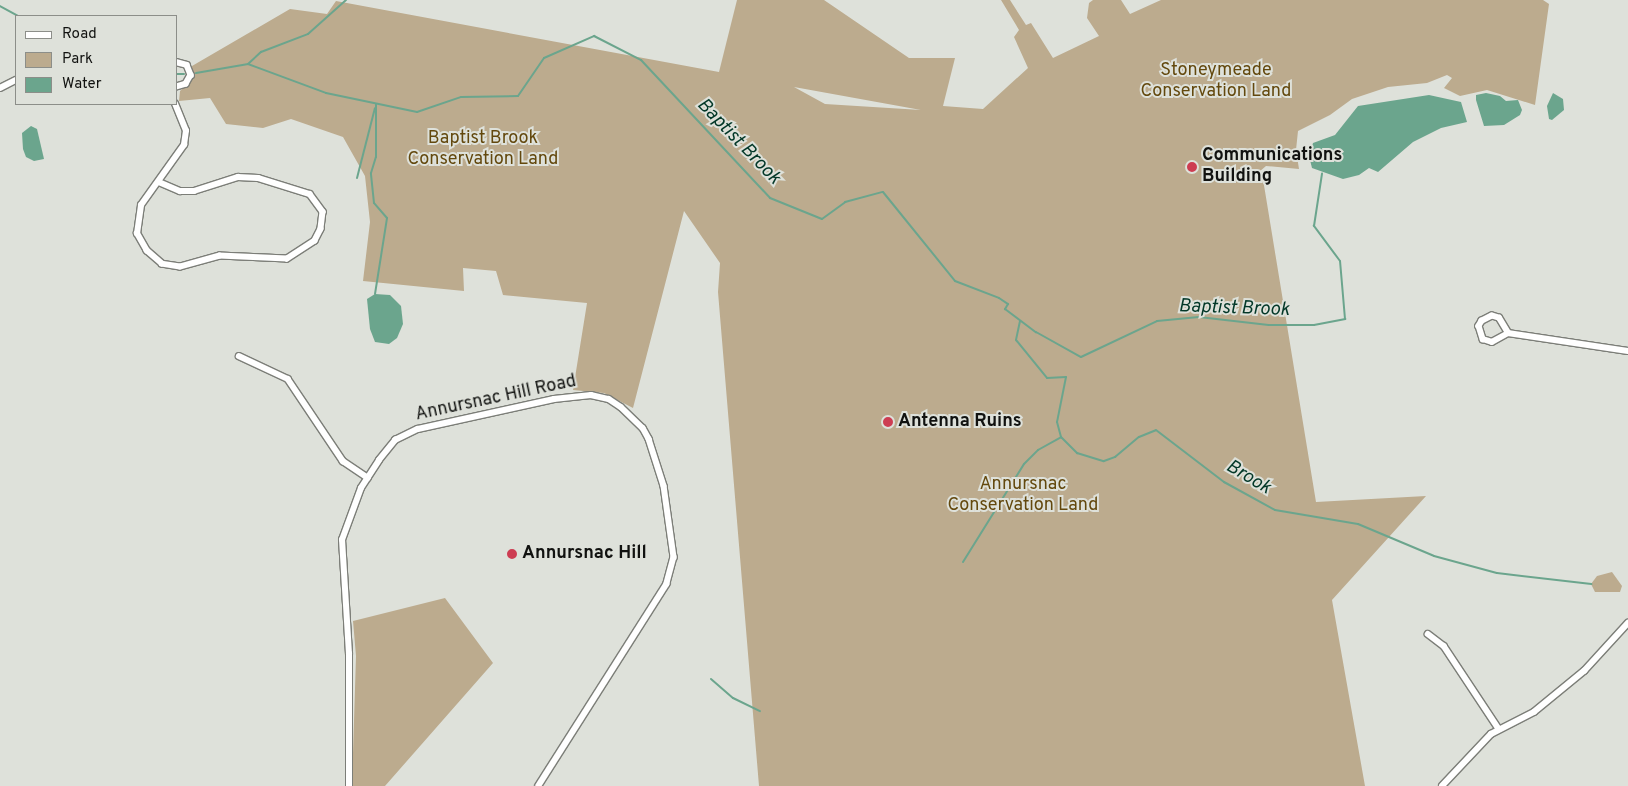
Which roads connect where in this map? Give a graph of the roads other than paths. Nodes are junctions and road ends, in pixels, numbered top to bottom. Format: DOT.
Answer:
graph roads {
  1 [pos="178,63"];
  2 [pos="15,80"];
  3 [pos="178,86"];
  4 [pos="0,88"];
  5 [pos="175,105"];
  6 [pos="159,182"];
  7 [pos="1508,333"];
  8 [pos="1628,351"];
  9 [pos="239,356"];
  10 [pos="368,478"];
  11 [pos="1628,623"];
  12 [pos="1428,634"];
  13 [pos="1499,729"];
  14 [pos="350,786"];
  15 [pos="539,786"];
  16 [pos="1442,786"];
  1 -- 3 [label="street"];
  2 -- 4 [label="street"];
  5 -- 6 [label="street"];
  6 -- 6 [label="street"];
  7 -- 7 [label="street"];
  7 -- 8 [label="street"];
  9 -- 10 [label="street"];
  10 -- 14 [label="street, Annursnac Hill Road"];
  10 -- 15 [label="street, Annursnac Hill Road"];
  11 -- 13 [label="street"];
  12 -- 13 [label="street"];
  13 -- 16 [label="street"];
}
